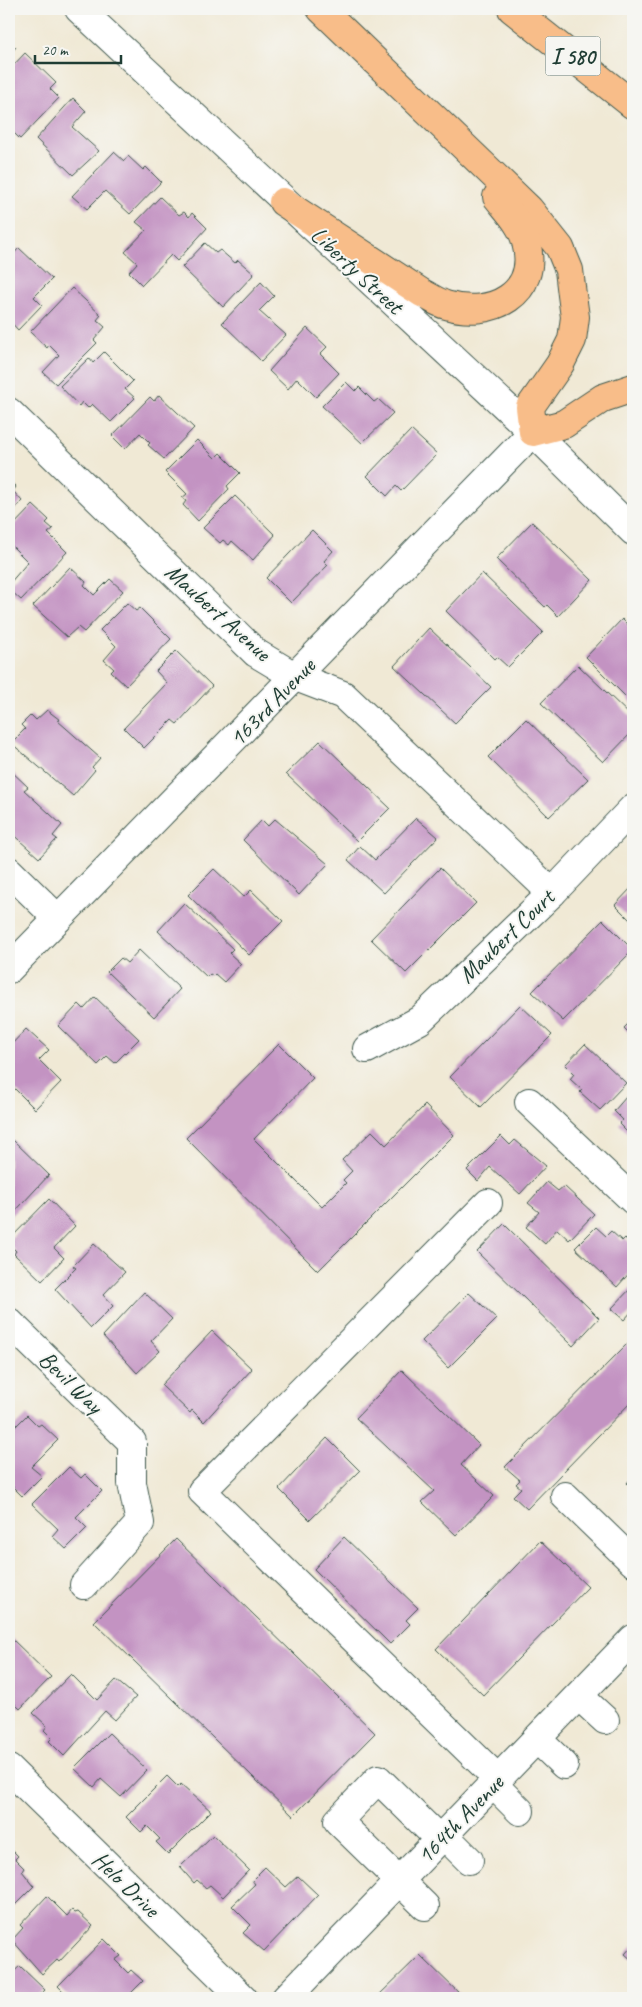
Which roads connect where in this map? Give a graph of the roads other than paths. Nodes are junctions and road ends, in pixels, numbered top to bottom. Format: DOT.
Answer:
graph roads {
  1 [pos="79,9"];
  2 [pos="320,9"];
  3 [pos="512,9"];
  4 [pos="413,96"];
  5 [pos="633,105"];
  6 [pos="283,202"];
  7 [pos="633,388"];
  8 [pos="9,412"];
  9 [pos="533,432"];
  10 [pos="633,531"];
  11 [pos="296,677"];
  12 [pos="633,808"];
  13 [pos="9,872"];
  14 [pos="552,893"];
  15 [pos="58,919"];
  16 [pos="9,969"];
  17 [pos="367,1049"];
  18 [pos="528,1102"];
  19 [pos="633,1200"];
  20 [pos="488,1203"];
  21 [pos="9,1322"];
  22 [pos="565,1496"];
  23 [pos="633,1562"];
  24 [pos="84,1585"];
  25 [pos="630,1649"];
  26 [pos="579,1696"];
  27 [pos="605,1720"];
  28 [pos="536,1739"];
  29 [pos="564,1765"];
  30 [pos="9,1769"];
  31 [pos="495,1782"];
  32 [pos="520,1811"];
  33 [pos="442,1838"];
  34 [pos="469,1860"];
  35 [pos="400,1882"];
  36 [pos="425,1906"];
  37 [pos="243,1998"];
  38 [pos="286,1998"];
  1 -- 6 [label="street, Liberty Street"];
  2 -- 4 [label="highway"];
  3 -- 5 [label="highway, I 580"];
  4 -- 6 [label="highway"];
  4 -- 9 [label="highway"];
  6 -- 9 [label="street, Liberty Street"];
  7 -- 9 [label="highway"];
  8 -- 11 [label="street, Maubert Avenue"];
  9 -- 10 [label="street, Liberty Street"];
  9 -- 11 [label="street, 163rd Avenue"];
  11 -- 14 [label="street, Maubert Avenue"];
  11 -- 15 [label="street, 163rd Avenue"];
  12 -- 14 [label="street, Maubert Court"];
  13 -- 15 [label="street"];
  14 -- 17 [label="street, Maubert Court"];
  15 -- 16 [label="street, 163rd Avenue"];
  18 -- 19 [label="street"];
  20 -- 31 [label="street"];
  21 -- 24 [label="street, Bevil Way"];
  22 -- 23 [label="street"];
  25 -- 26 [label="street, 164th Avenue"];
  26 -- 27 [label="street"];
  26 -- 28 [label="street, 164th Avenue"];
  28 -- 29 [label="street"];
  28 -- 31 [label="street, 164th Avenue"];
  30 -- 37 [label="street, Helo Drive"];
  31 -- 32 [label="street"];
  31 -- 33 [label="street, 164th Avenue"];
  33 -- 34 [label="street"];
  33 -- 35 [label="street, 164th Avenue"];
  33 -- 35 [label="street"];
  35 -- 36 [label="street"];
  35 -- 38 [label="street, 164th Avenue"];
}
